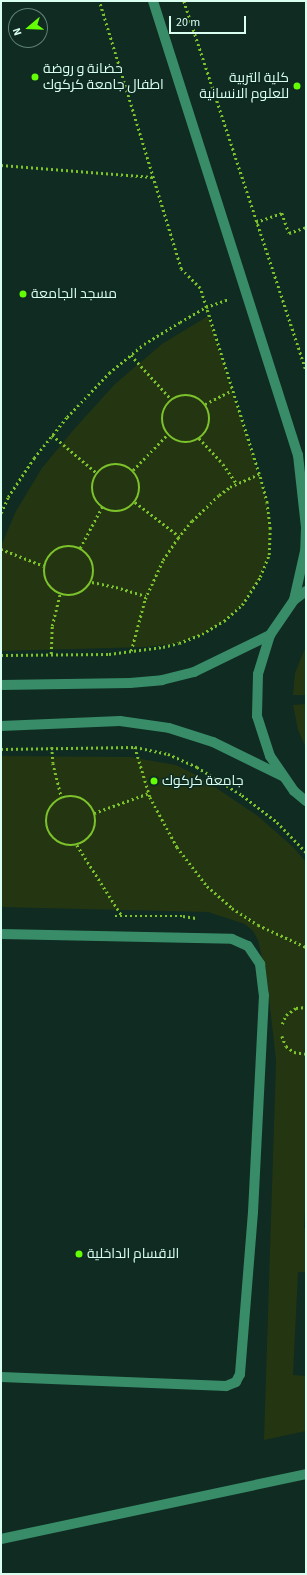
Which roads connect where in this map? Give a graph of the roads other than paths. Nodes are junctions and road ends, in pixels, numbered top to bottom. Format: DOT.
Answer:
graph roads {
  1 [pos="153,1"];
  2 [pos="298,455"];
  3 [pos="306,468"];
  4 [pos="306,591"];
  5 [pos="294,600"];
  6 [pos="270,634"];
  7 [pos="1,685"];
  8 [pos="1,726"];
  9 [pos="284,777"];
  10 [pos="306,801"];
  11 [pos="1,934"];
  12 [pos="1,1377"];
  13 [pos="306,1474"];
  14 [pos="1,1539"];
  1 -- 2 [label="lane"];
  2 -- 3 [label="lane"];
  2 -- 5 [label="lane"];
  4 -- 5 [label="lane"];
  5 -- 6 [label="lane"];
  6 -- 7 [label="lane"];
  6 -- 9 [label="lane"];
  8 -- 9 [label="lane"];
  9 -- 10 [label="lane"];
  11 -- 12 [label="lane"];
  13 -- 14 [label="lane"];
}
